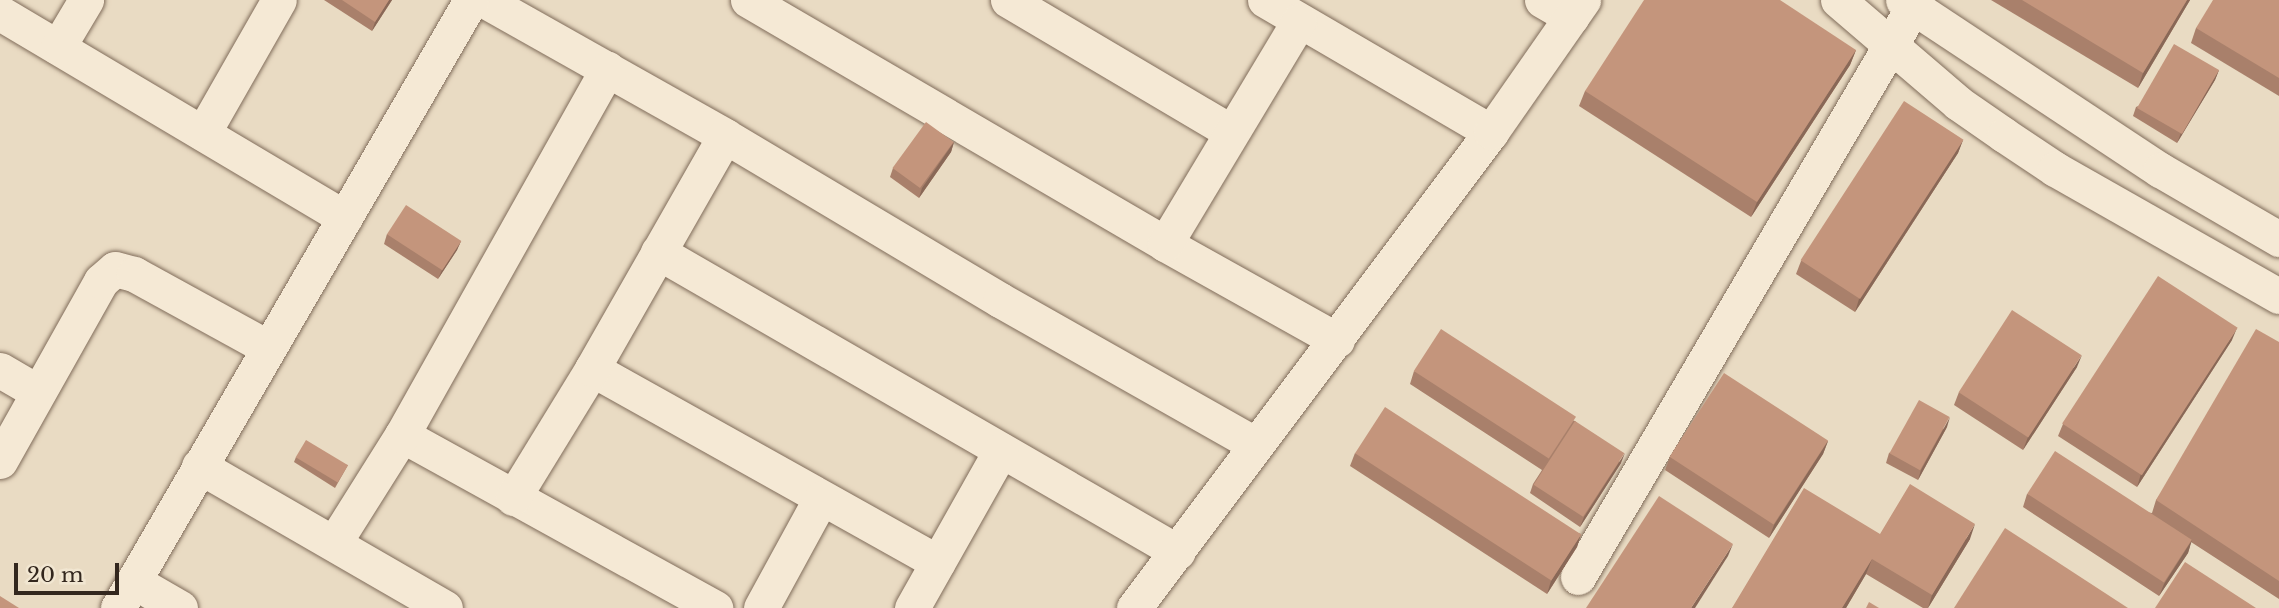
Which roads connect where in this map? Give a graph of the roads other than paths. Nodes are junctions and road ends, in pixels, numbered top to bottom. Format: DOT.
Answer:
graph roads {
  1 [pos="86,0"];
  2 [pos="279,0"];
  3 [pos="471,0"];
  4 [pos="484,0"];
  5 [pos="748,0"];
  6 [pos="1008,0"];
  7 [pos="1265,0"];
  8 [pos="1542,0"];
  9 [pos="1838,0"];
  10 [pos="1911,3"];
  11 [pos="1577,9"];
  12 [pos="793,11"];
  13 [pos="0,13"];
  14 [pos="1299,21"];
  15 [pos="58,47"];
  16 [pos="1891,47"];
  17 [pos="607,69"];
  18 [pos="1231,132"];
  19 [pos="1491,132"];
  20 [pos="203,133"];
  21 [pos="725,136"];
  22 [pos="345,218"];
  23 [pos="2279,239"];
  24 [pos="1165,244"];
  25 [pos="658,252"];
  26 [pos="2279,296"];
  27 [pos="1338,340"];
  28 [pos="267,347"];
  29 [pos="592,369"];
  30 [pos="0,370"];
  31 [pos="38,392"];
  32 [pos="402,435"];
  33 [pos="1256,444"];
  34 [pos="1002,450"];
  35 [pos="0,461"];
  36 [pos="200,466"];
  37 [pos="513,498"];
  38 [pos="821,498"];
  39 [pos="334,543"];
  40 [pos="1178,552"];
  41 [pos="938,562"];
  42 [pos="1578,577"];
  43 [pos="126,595"];
  44 [pos="180,608"];
  45 [pos="445,608"];
  46 [pos="715,608"];
  47 [pos="761,608"];
  48 [pos="912,608"];
  49 [pos="1134,608"];
  1 -- 15 [label="street"];
  2 -- 20 [label="street"];
  3 -- 22 [label="street"];
  4 -- 17 [label="street"];
  5 -- 12 [label="street"];
  6 -- 18 [label="street"];
  7 -- 14 [label="street"];
  8 -- 11 [label="street"];
  9 -- 16 [label="street"];
  10 -- 16 [label="street"];
  10 -- 23 [label="street"];
  11 -- 19 [label="street"];
  12 -- 24 [label="street"];
  13 -- 15 [label="street"];
  14 -- 18 [label="street"];
  14 -- 19 [label="street"];
  15 -- 20 [label="street"];
  16 -- 26 [label="street"];
  16 -- 42 [label="street"];
  17 -- 21 [label="street"];
  17 -- 32 [label="street"];
  18 -- 24 [label="street"];
  19 -- 27 [label="street"];
  20 -- 22 [label="street"];
  21 -- 25 [label="street"];
  21 -- 33 [label="street"];
  22 -- 28 [label="street"];
  24 -- 27 [label="street"];
  25 -- 29 [label="street"];
  25 -- 34 [label="street"];
  27 -- 33 [label="street"];
  28 -- 31 [label="street"];
  28 -- 36 [label="street"];
  29 -- 37 [label="street"];
  29 -- 38 [label="street"];
  30 -- 31 [label="street"];
  31 -- 35 [label="street"];
  32 -- 37 [label="street"];
  32 -- 39 [label="street"];
  33 -- 40 [label="street"];
  34 -- 40 [label="street"];
  34 -- 41 [label="street"];
  36 -- 39 [label="street"];
  36 -- 43 [label="street"];
  37 -- 46 [label="street"];
  38 -- 41 [label="street"];
  38 -- 47 [label="street"];
  39 -- 45 [label="street"];
  40 -- 49 [label="street"];
  41 -- 48 [label="street"];
  43 -- 44 [label="street"];
}
